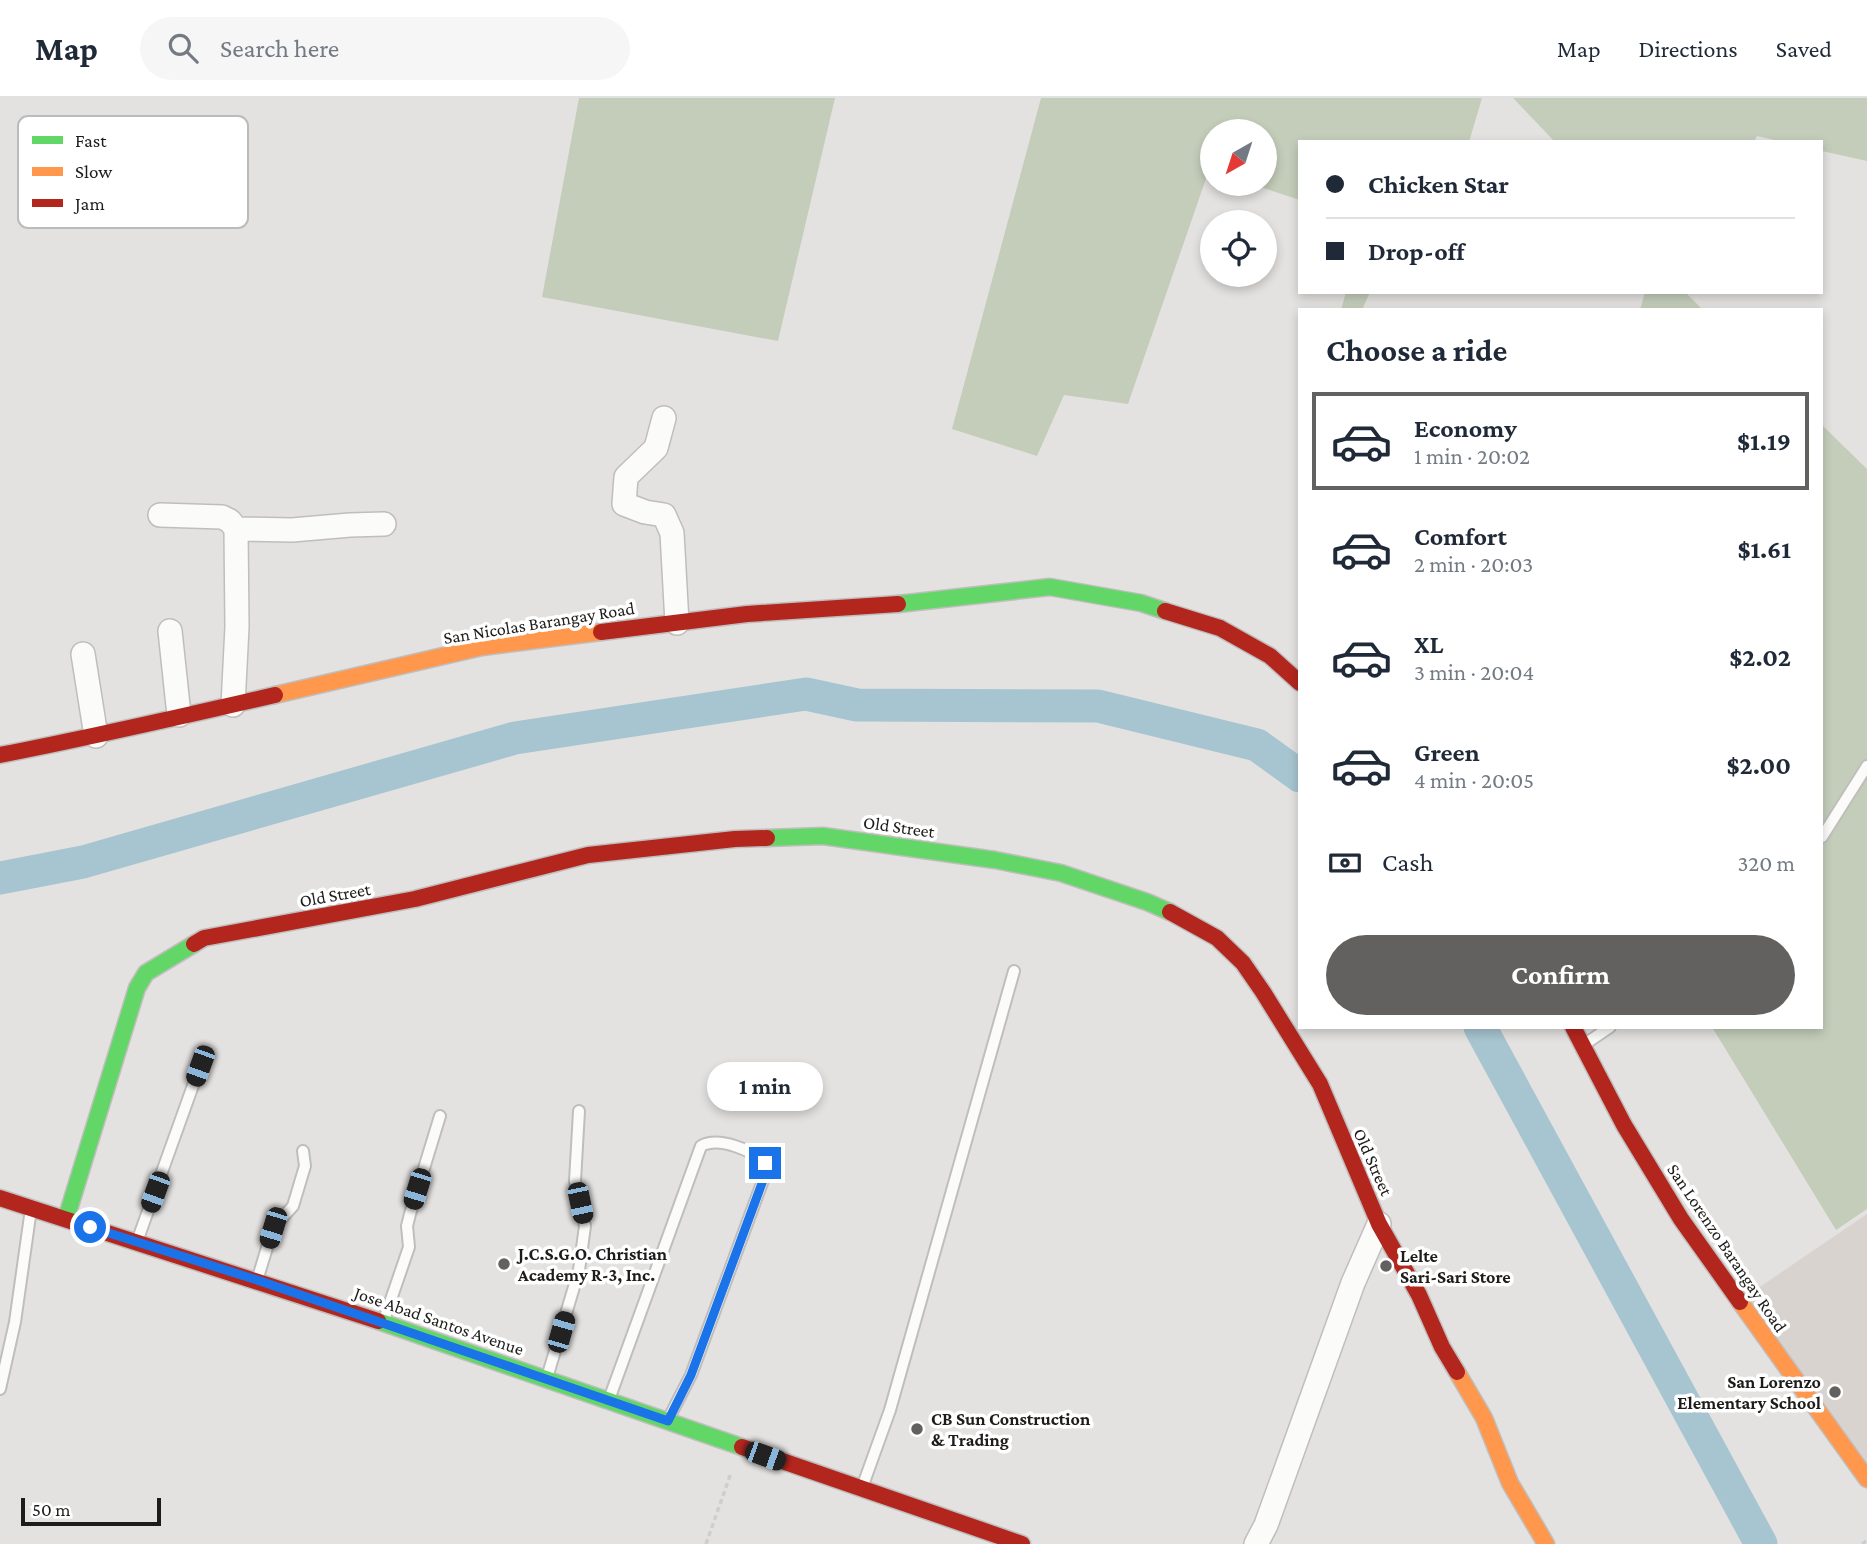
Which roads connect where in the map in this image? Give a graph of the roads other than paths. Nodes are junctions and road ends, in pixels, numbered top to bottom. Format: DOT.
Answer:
graph roads {
  1 [pos="664,418"];
  2 [pos="160,515"];
  3 [pos="384,524"];
  4 [pos="236,529"];
  5 [pos="677,623"];
  6 [pos="170,631"];
  7 [pos="83,654"];
  8 [pos="1298,681"];
  9 [pos="233,705"];
  10 [pos="178,715"];
  11 [pos="96,736"];
  12 [pos="0,755"];
  13 [pos="1867,766"];
  14 [pos="1823,836"];
  15 [pos="1014,971"];
  16 [pos="1574,1029"];
  17 [pos="1607,1029"];
  18 [pos="1582,1045"];
  19 [pos="200,1066"];
  20 [pos="579,1111"];
  21 [pos="440,1116"];
  22 [pos="303,1151"];
  23 [pos="0,1198"];
  24 [pos="32,1208"];
  25 [pos="66,1219"];
  26 [pos="1380,1224"];
  27 [pos="137,1242"];
  28 [pos="257,1280"];
  29 [pos="383,1323"];
  30 [pos="547,1378"];
  31 [pos="0,1389"];
  32 [pos="608,1400"];
  33 [pos="668,1421"];
  34 [pos="1867,1479"];
  35 [pos="860,1491"];
  36 [pos="1022,1544"];
  37 [pos="1256,1544"];
  38 [pos="1546,1544"];
  1 -- 5 [label="street"];
  2 -- 4 [label="street"];
  3 -- 4 [label="street"];
  4 -- 9 [label="street"];
  5 -- 8 [label="main road, San Nicolas Barangay Road"];
  5 -- 9 [label="main road, San Nicolas Barangay Road"];
  6 -- 10 [label="street"];
  7 -- 11 [label="street"];
  9 -- 10 [label="main road, San Nicolas Barangay Road"];
  10 -- 11 [label="main road, San Nicolas Barangay Road"];
  11 -- 12 [label="main road, San Nicolas Barangay Road"];
  13 -- 14 [label="lane"];
  15 -- 35 [label="lane"];
  16 -- 18 [label="main road, San Lorenzo Barangay Road"];
  17 -- 18 [label="lane"];
  18 -- 34 [label="main road, San Lorenzo Barangay Road"];
  19 -- 27 [label="lane"];
  20 -- 30 [label="lane"];
  21 -- 29 [label="lane"];
  22 -- 28 [label="lane"];
  23 -- 24 [label="main road, Jose Abad Santos Avenue"];
  24 -- 25 [label="main road, Jose Abad Santos Avenue"];
  24 -- 31 [label="lane"];
  25 -- 26 [label="main road, Old Street"];
  25 -- 27 [label="main road, Jose Abad Santos Avenue"];
  26 -- 37 [label="street"];
  26 -- 38 [label="main road, Old Street"];
  27 -- 28 [label="main road, Jose Abad Santos Avenue"];
  28 -- 29 [label="main road, Jose Abad Santos Avenue"];
  29 -- 30 [label="main road, Jose Abad Santos Avenue"];
  30 -- 32 [label="main road, Jose Abad Santos Avenue"];
  32 -- 33 [label="main road, Jose Abad Santos Avenue"];
  32 -- 33 [label="lane"];
  33 -- 35 [label="main road, Jose Abad Santos Avenue"];
  35 -- 36 [label="main road, Jose Abad Santos Avenue"];
}
